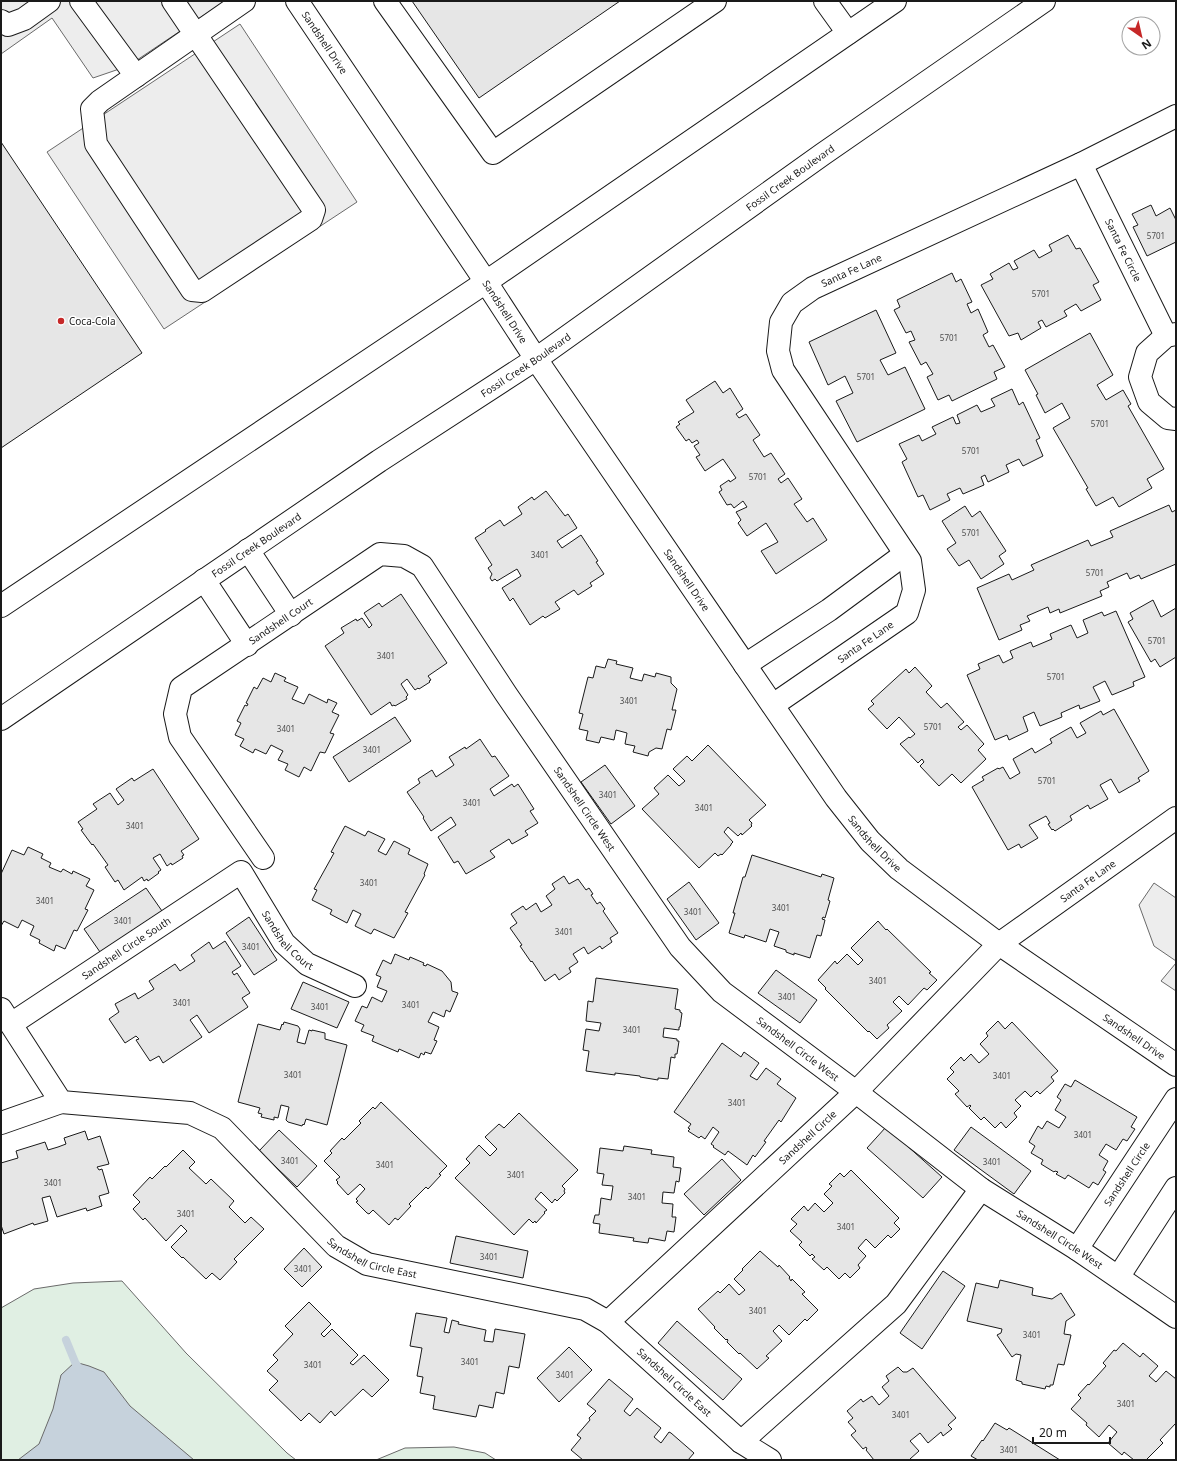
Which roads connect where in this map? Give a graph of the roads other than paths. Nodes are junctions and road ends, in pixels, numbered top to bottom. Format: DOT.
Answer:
graph roads {
  1 [pos="49,1"];
  2 [pos="81,1"];
  3 [pos="173,1"];
  4 [pos="244,1"];
  5 [pos="297,1"];
  6 [pos="385,1"];
  7 [pos="715,1"];
  8 [pos="825,1"];
  9 [pos="894,1"];
  10 [pos="1044,1"];
  11 [pos="1,21"];
  12 [pos="848,33"];
  13 [pos="196,34"];
  14 [pos="136,76"];
  15 [pos="1176,116"];
  16 [pos="1081,164"];
  17 [pos="486,282"];
  18 [pos="1171,335"];
  19 [pos="536,359"];
  20 [pos="1176,419"];
  21 [pos="248,550"];
  22 [pos="905,554"];
  23 [pos="204,580"];
  24 [pos="1,606"];
  25 [pos="291,615"];
  26 [pos="247,645"];
  27 [pos="745,665"];
  28 [pos="506,694"];
  29 [pos="773,705"];
  30 [pos="1,718"];
  31 [pos="1176,818"];
  32 [pos="263,858"];
  33 [pos="241,872"];
  34 [pos="999,944"];
  35 [pos="355,986"];
  36 [pos="6,1016"];
  37 [pos="1176,1065"];
  38 [pos="856,1092"];
  39 [pos="1176,1099"];
  40 [pos="61,1102"];
  41 [pos="1,1123"];
  42 [pos="1176,1188"];
  43 [pos="981,1189"];
  44 [pos="1071,1245"];
  45 [pos="1119,1276"];
  46 [pos="1173,1314"];
  47 [pos="608,1322"];
  48 [pos="741,1442"];
  49 [pos="770,1460"];
  1 -- 11 [label="main road"];
  2 -- 14 [label="main road"];
  3 -- 13 [label="main road"];
  4 -- 13 [label="main road"];
  5 -- 17 [label="main road, Sandshell Drive"];
  6 -- 7 [label="main road"];
  8 -- 12 [label="main road"];
  9 -- 12 [label="main road"];
  10 -- 19 [label="main road, Fossil Creek Boulevard"];
  12 -- 17 [label="main road"];
  13 -- 14 [label="main road"];
  13 -- 14 [label="main road"];
  15 -- 16 [label="main road, Santa Fe Lane"];
  16 -- 18 [label="main road, Santa Fe Circle"];
  16 -- 22 [label="main road, Santa Fe Lane"];
  17 -- 19 [label="main road, Sandshell Drive"];
  17 -- 24 [label="main road"];
  18 -- 20 [label="main road, Santa Fe Circle"];
  19 -- 21 [label="main road, Fossil Creek Boulevard"];
  19 -- 27 [label="main road, Sandshell Drive"];
  21 -- 23 [label="main road, Fossil Creek Boulevard"];
  21 -- 25 [label="main road"];
  22 -- 27 [label="main road"];
  22 -- 29 [label="main road, Santa Fe Lane"];
  23 -- 26 [label="main road"];
  23 -- 30 [label="main road, Fossil Creek Boulevard"];
  25 -- 26 [label="main road, Sandshell Court"];
  25 -- 28 [label="main road, Sandshell Court"];
  26 -- 32 [label="main road, Sandshell Court"];
  27 -- 29 [label="main road, Sandshell Drive"];
  28 -- 38 [label="main road, Sandshell Circle West"];
  29 -- 34 [label="main road, Sandshell Drive"];
  31 -- 34 [label="main road, Santa Fe Lane"];
  33 -- 35 [label="main road, Sandshell Court"];
  33 -- 36 [label="main road, Sandshell Circle South"];
  34 -- 37 [label="main road, Sandshell Drive"];
  34 -- 38 [label="main road, Sandshell Circle"];
  36 -- 40 [label="main road"];
  38 -- 43 [label="main road, Sandshell Circle West"];
  38 -- 47 [label="main road, Sandshell Circle"];
  39 -- 44 [label="main road, Sandshell Circle"];
  40 -- 41 [label="main road"];
  40 -- 47 [label="main road, Sandshell Circle East"];
  42 -- 45 [label="main road"];
  43 -- 44 [label="main road, Sandshell Circle West"];
  43 -- 48 [label="main road"];
  44 -- 45 [label="main road, Sandshell Circle West"];
  45 -- 46 [label="main road, Sandshell Circle West"];
  47 -- 48 [label="main road, Sandshell Circle East"];
  48 -- 49 [label="main road, Sandshell Circle East"];
}
